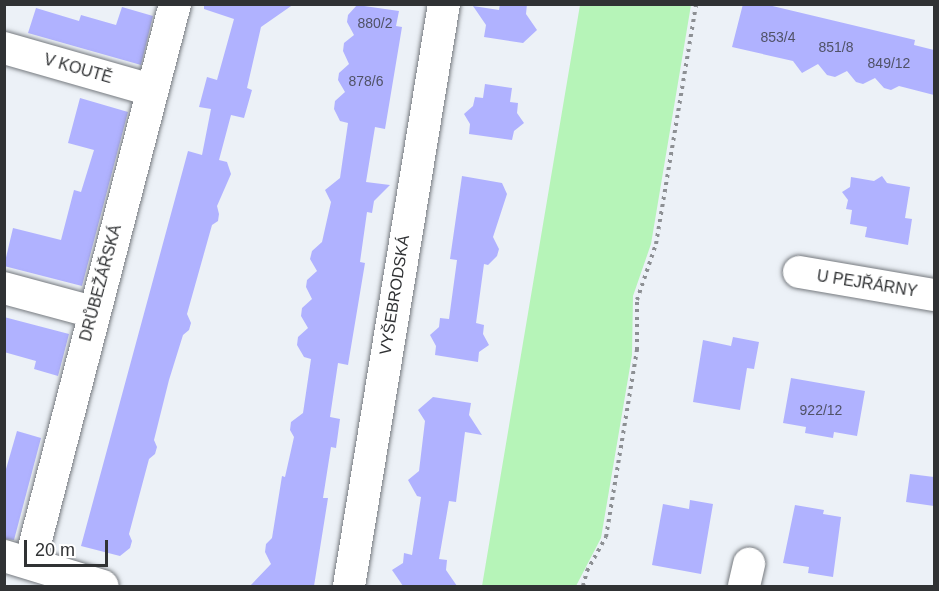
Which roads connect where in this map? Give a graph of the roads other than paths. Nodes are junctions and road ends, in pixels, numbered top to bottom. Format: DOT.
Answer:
graph roads {
  1 [pos="175,4"];
  2 [pos="444,4"];
  3 [pos="4,48"];
  4 [pos="151,90"];
  5 [pos="799,272"];
  6 [pos="4,288"];
  7 [pos="934,295"];
  8 [pos="93,312"];
  9 [pos="17,559"];
  10 [pos="104,586"];
  11 [pos="349,586"];
  1 -- 4 [label="street, DRŮBEŽÁŘSKÁ"];
  2 -- 11 [label="street, VYŠEBRODSKÁ"];
  3 -- 4 [label="street, V KOUTĚ"];
  4 -- 8 [label="street, DRŮBEŽÁŘSKÁ"];
  5 -- 7 [label="street, U PEJŘÁRNY"];
  6 -- 8 [label="street"];
  8 -- 9 [label="street, DRŮBEŽÁŘSKÁ"];
  9 -- 10 [label="street"];
}
